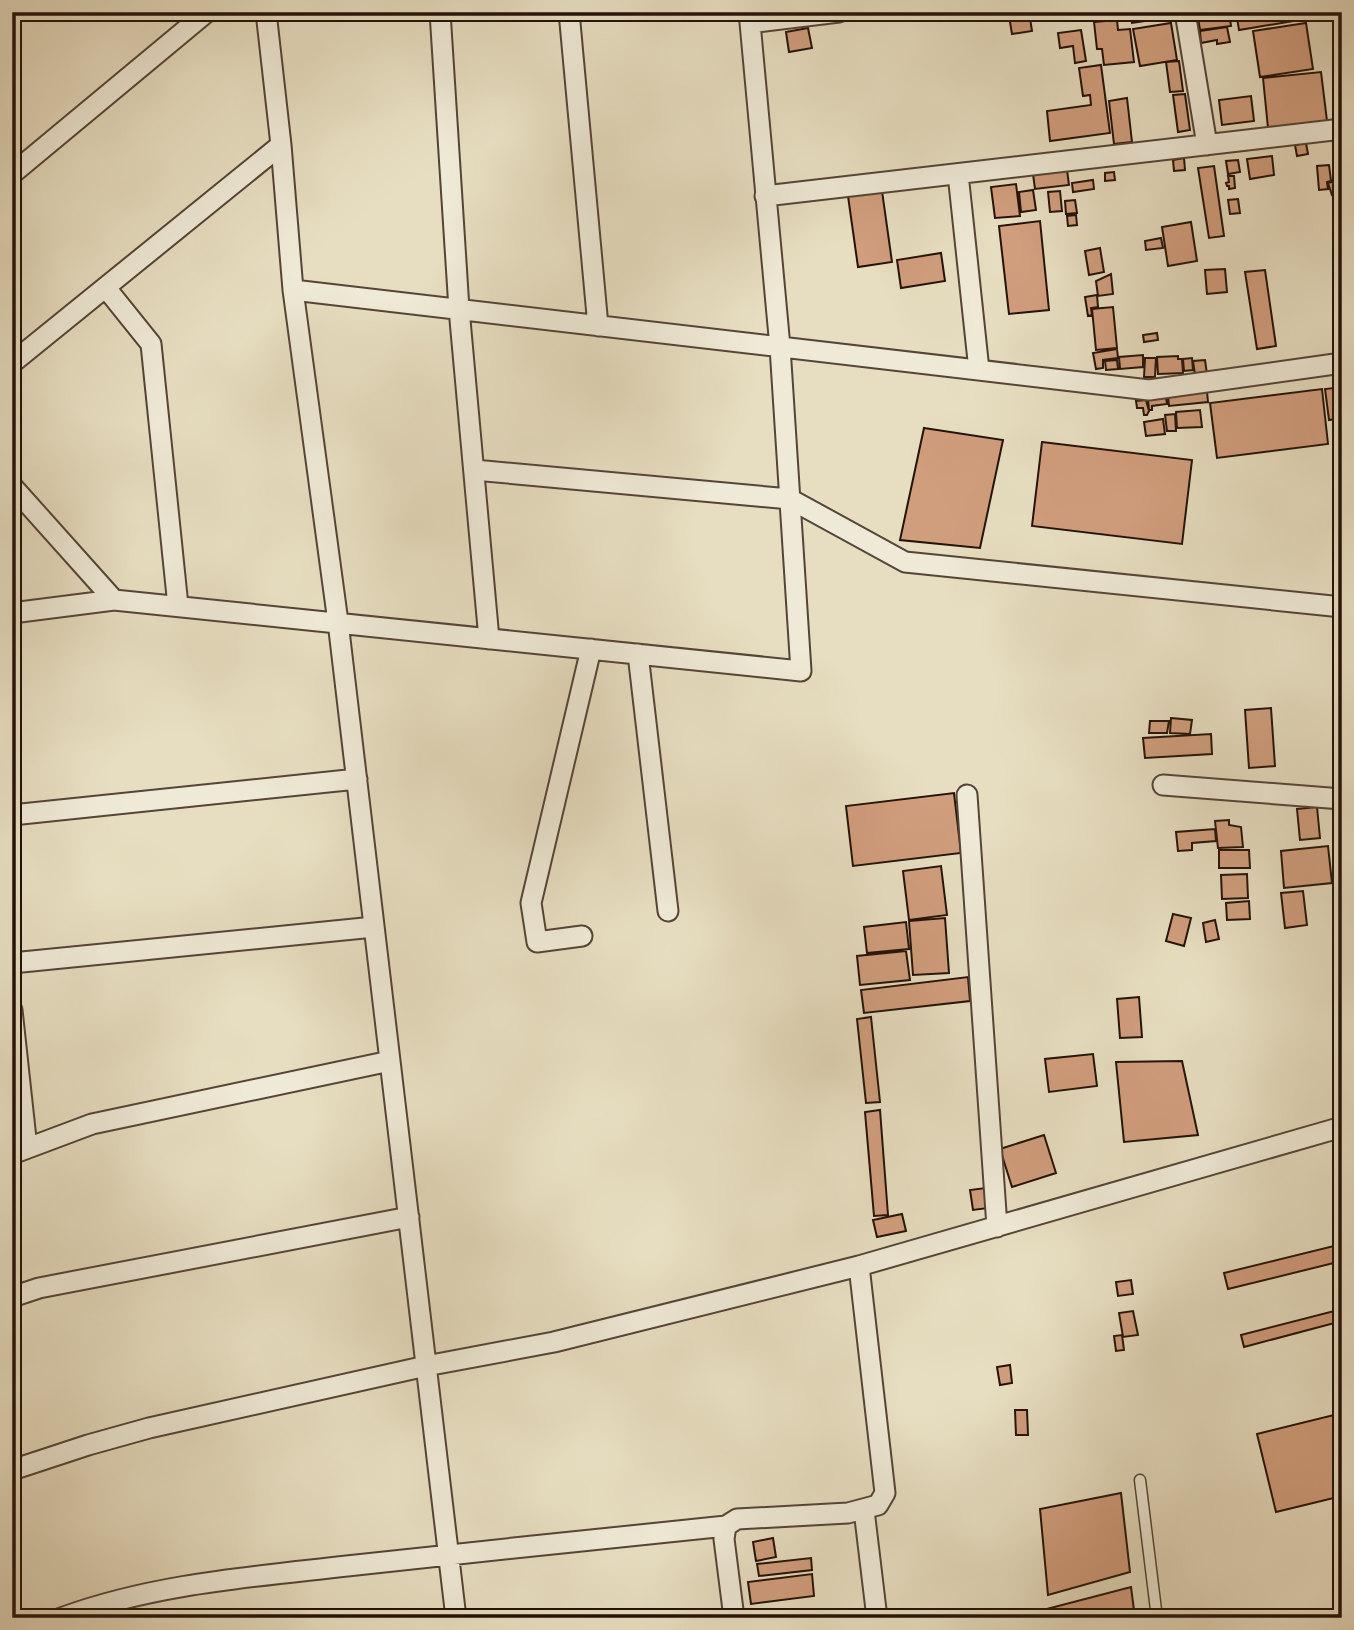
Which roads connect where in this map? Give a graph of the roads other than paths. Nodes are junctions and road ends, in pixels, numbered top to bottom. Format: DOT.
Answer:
graph roads {
  1 [pos="206,12"];
  2 [pos="266,12"];
  3 [pos="440,12"];
  4 [pos="569,12"];
  5 [pos="839,12"];
  6 [pos="1185,12"];
  7 [pos="750,18"];
  8 [pos="1342,129"];
  9 [pos="281,145"];
  10 [pos="1207,145"];
  11 [pos="12,174"];
  12 [pos="958,174"];
  13 [pos="765,196"];
  14 [pos="106,288"];
  15 [pos="293,290"];
  16 [pos="459,310"];
  17 [pos="598,326"];
  18 [pos="780,347"];
  19 [pos="12,363"];
  20 [pos="1342,363"];
  21 [pos="979,370"];
  22 [pos="474,470"];
  23 [pos="12,486"];
  24 [pos="790,499"];
  25 [pos="114,600"];
  26 [pos="178,606"];
  27 [pos="1342,607"];
  28 [pos="12,613"];
  29 [pos="338,622"];
  30 [pos="489,639"];
  31 [pos="591,649"];
  32 [pos="638,654"];
  33 [pos="357,779"];
  34 [pos="1163,785"];
  35 [pos="967,796"];
  36 [pos="1342,799"];
  37 [pos="12,815"];
  38 [pos="668,911"];
  39 [pos="374,927"];
  40 [pos="582,936"];
  41 [pos="12,962"];
  42 [pos="12,1010"];
  43 [pos="390,1061"];
  44 [pos="1342,1126"];
  45 [pos="20,1151"];
  46 [pos="409,1217"];
  47 [pos="997,1227"];
  48 [pos="859,1266"];
  49 [pos="12,1297"];
  50 [pos="426,1366"];
  51 [pos="12,1470"];
  52 [pos="1140,1480"];
  53 [pos="864,1510"];
  54 [pos="726,1527"];
  55 [pos="449,1555"];
  56 [pos="61,1618"];
  57 [pos="456,1618"];
  58 [pos="734,1618"];
  59 [pos="877,1618"];
  60 [pos="1157,1618"];
  1 -- 11 [label="street"];
  2 -- 9 [label="street"];
  3 -- 16 [label="street"];
  4 -- 17 [label="street"];
  5 -- 7 [label="street"];
  6 -- 10 [label="street"];
  7 -- 13 [label="street"];
  8 -- 10 [label="street"];
  9 -- 14 [label="street"];
  9 -- 15 [label="street"];
  10 -- 12 [label="street"];
  12 -- 13 [label="street"];
  12 -- 21 [label="street"];
  13 -- 18 [label="street"];
  14 -- 19 [label="street"];
  14 -- 26 [label="street"];
  15 -- 16 [label="street"];
  15 -- 29 [label="street"];
  16 -- 17 [label="street"];
  16 -- 22 [label="street"];
  17 -- 18 [label="street"];
  18 -- 21 [label="street"];
  18 -- 24 [label="street"];
  20 -- 21 [label="street"];
  22 -- 24 [label="street"];
  22 -- 30 [label="street"];
  23 -- 25 [label="street"];
  24 -- 27 [label="street"];
  24 -- 32 [label="street"];
  25 -- 26 [label="street"];
  25 -- 28 [label="street"];
  26 -- 29 [label="street"];
  29 -- 30 [label="street"];
  29 -- 33 [label="street"];
  30 -- 31 [label="street"];
  31 -- 32 [label="street"];
  31 -- 40 [label="street"];
  32 -- 38 [label="street"];
  33 -- 37 [label="street"];
  33 -- 39 [label="street"];
  34 -- 36 [label="street"];
  35 -- 47 [label="street"];
  39 -- 41 [label="street"];
  39 -- 43 [label="street"];
  42 -- 45 [label="street"];
  43 -- 45 [label="street"];
  43 -- 46 [label="street"];
  44 -- 47 [label="street"];
  46 -- 49 [label="street"];
  46 -- 50 [label="street"];
  47 -- 48 [label="street"];
  48 -- 50 [label="street"];
  48 -- 53 [label="street"];
  50 -- 51 [label="street"];
  50 -- 55 [label="street"];
  52 -- 60 [label="lane"];
  53 -- 54 [label="street"];
  53 -- 59 [label="street"];
  54 -- 55 [label="street"];
  54 -- 58 [label="street"];
  55 -- 56 [label="street"];
  55 -- 57 [label="street"];
}
